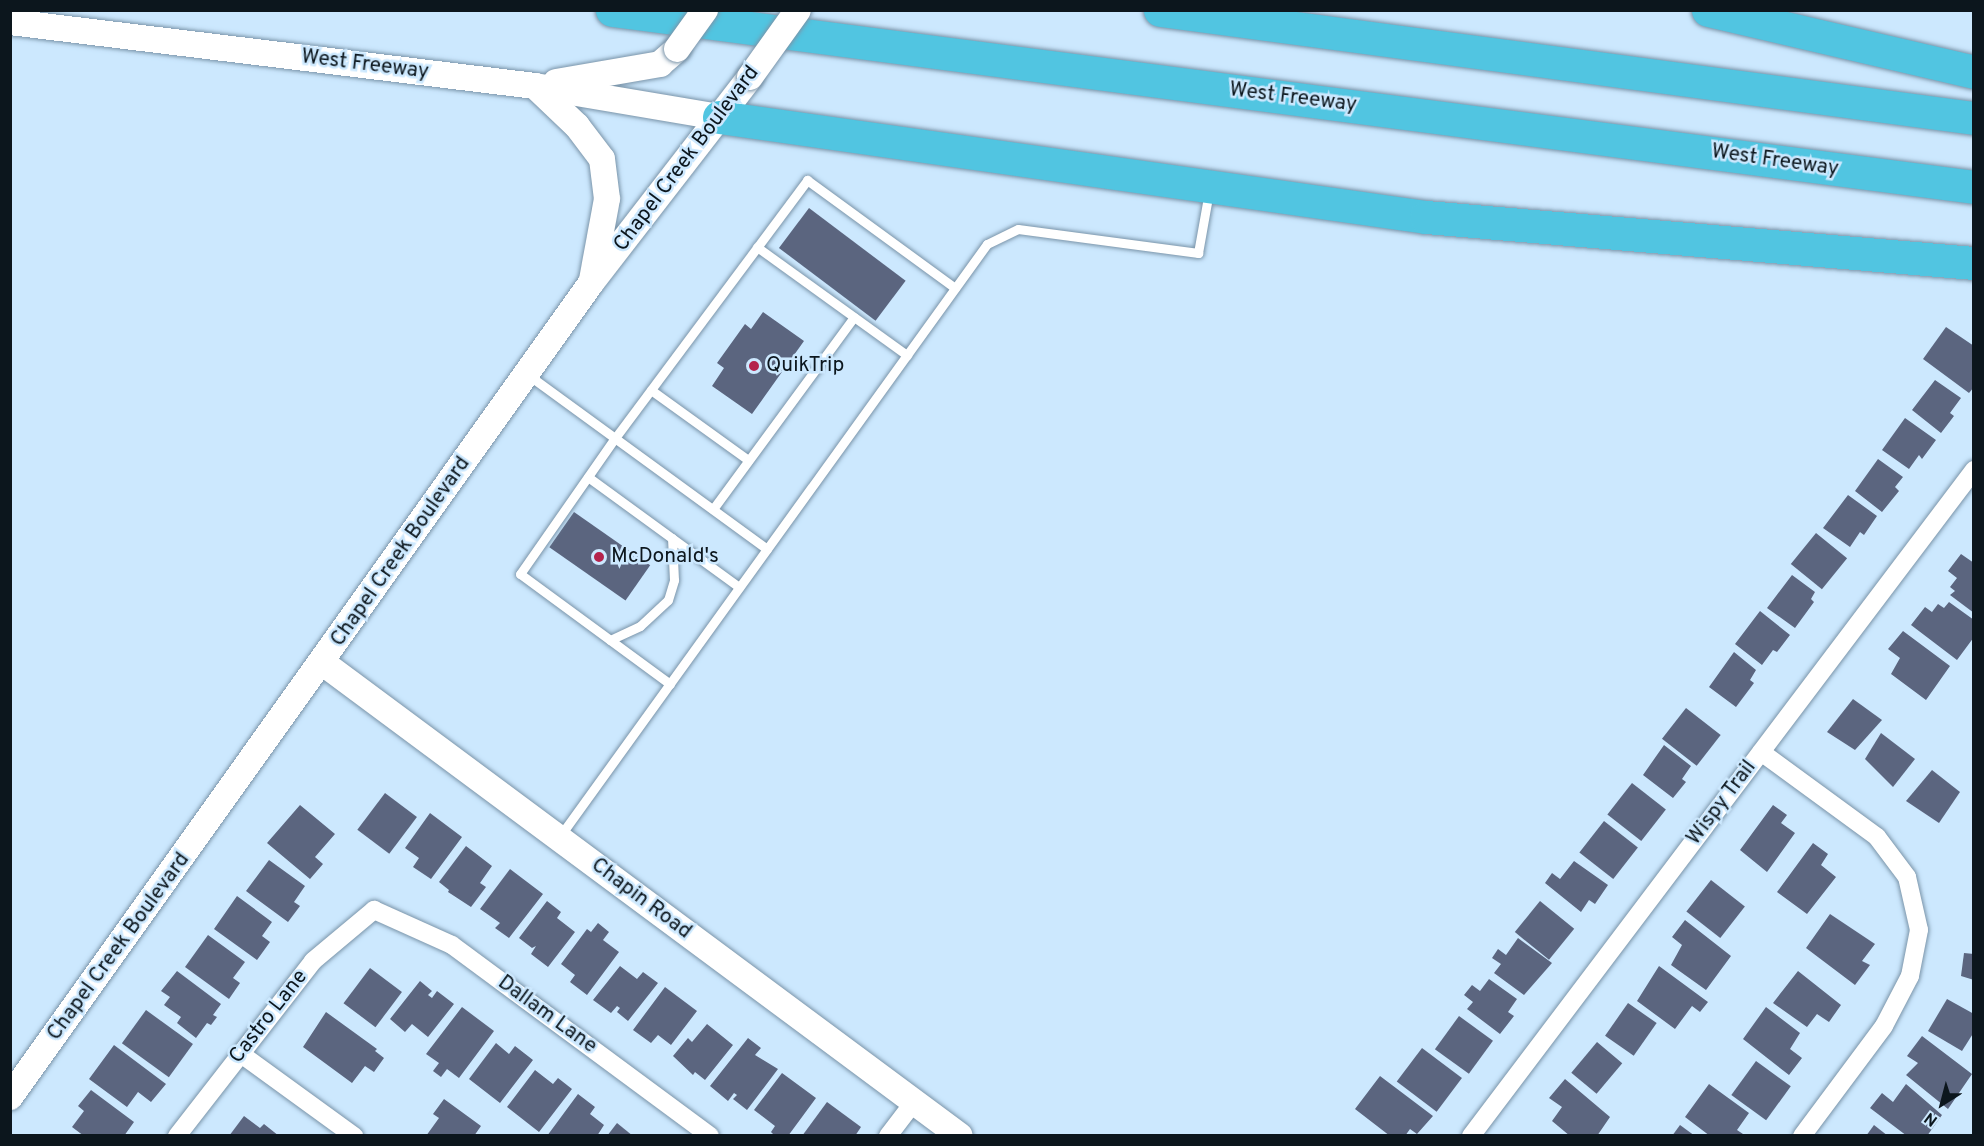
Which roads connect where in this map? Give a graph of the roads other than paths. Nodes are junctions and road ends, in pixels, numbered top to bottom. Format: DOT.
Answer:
graph roads {
  1 [pos="612,10"];
  2 [pos="705,10"];
  3 [pos="798,10"];
  4 [pos="1160,10"];
  5 [pos="1708,10"];
  6 [pos="10,22"];
  7 [pos="1974,72"];
  8 [pos="535,86"];
  9 [pos="719,117"];
  10 [pos="1974,118"];
  11 [pos="1210,186"];
  12 [pos="1974,188"];
  13 [pos="757,247"];
  14 [pos="1974,263"];
  15 [pos="591,283"];
  16 [pos="955,288"];
  17 [pos="854,317"];
  18 [pos="907,355"];
  19 [pos="527,374"];
  20 [pos="651,390"];
  21 [pos="615,438"];
  22 [pos="748,460"];
  23 [pos="1974,470"];
  24 [pos="588,477"];
  25 [pos="713,509"];
  26 [pos="672,538"];
  27 [pos="767,549"];
  28 [pos="739,587"];
  29 [pos="610,640"];
  30 [pos="323,663"];
  31 [pos="670,684"];
  32 [pos="1761,752"];
  33 [pos="559,838"];
  34 [pos="374,910"];
  35 [pos="241,1054"];
  36 [pos="10,1097"];
  37 [pos="914,1102"];
  38 [pos="177,1136"];
  39 [pos="354,1136"];
  40 [pos="710,1136"];
  41 [pos="888,1136"];
  42 [pos="960,1136"];
  43 [pos="1471,1136"];
  44 [pos="1802,1136"];
  1 -- 12 [label="highway, West Freeway"];
  2 -- 8 [label="main road, bridge"];
  3 -- 9 [label="main road, Chapel Creek Boulevard, bridge"];
  4 -- 10 [label="highway"];
  5 -- 7 [label="highway"];
  6 -- 8 [label="main road, West Freeway"];
  8 -- 9 [label="main road, West Freeway"];
  8 -- 15 [label="main road"];
  9 -- 11 [label="highway"];
  9 -- 15 [label="main road, Chapel Creek Boulevard"];
  11 -- 14 [label="highway"];
  11 -- 16 [label="lane"];
  13 -- 16 [label="lane"];
  13 -- 17 [label="lane"];
  13 -- 20 [label="lane"];
  15 -- 19 [label="main road, Chapel Creek Boulevard"];
  16 -- 18 [label="lane"];
  17 -- 18 [label="lane"];
  17 -- 22 [label="lane"];
  18 -- 27 [label="lane"];
  19 -- 21 [label="lane"];
  19 -- 30 [label="main road, Chapel Creek Boulevard"];
  20 -- 21 [label="lane"];
  20 -- 22 [label="lane"];
  21 -- 24 [label="lane"];
  21 -- 25 [label="lane"];
  22 -- 25 [label="lane"];
  23 -- 32 [label="street, Wispy Trail"];
  24 -- 26 [label="lane"];
  24 -- 29 [label="lane"];
  25 -- 27 [label="lane"];
  26 -- 28 [label="lane"];
  26 -- 29 [label="lane"];
  27 -- 28 [label="lane"];
  28 -- 31 [label="lane"];
  29 -- 31 [label="lane"];
  30 -- 33 [label="main road, Chapin Road"];
  30 -- 36 [label="main road, Chapel Creek Boulevard"];
  31 -- 33 [label="lane"];
  32 -- 43 [label="street, Wispy Trail"];
  32 -- 44 [label="street"];
  33 -- 37 [label="main road, Chapin Road"];
  34 -- 35 [label="street, Castro Lane"];
  34 -- 40 [label="street, Dallam Lane"];
  35 -- 38 [label="street, Castro Lane"];
  35 -- 39 [label="street"];
  37 -- 41 [label="street"];
  37 -- 42 [label="main road, Chapin Road"];
}
